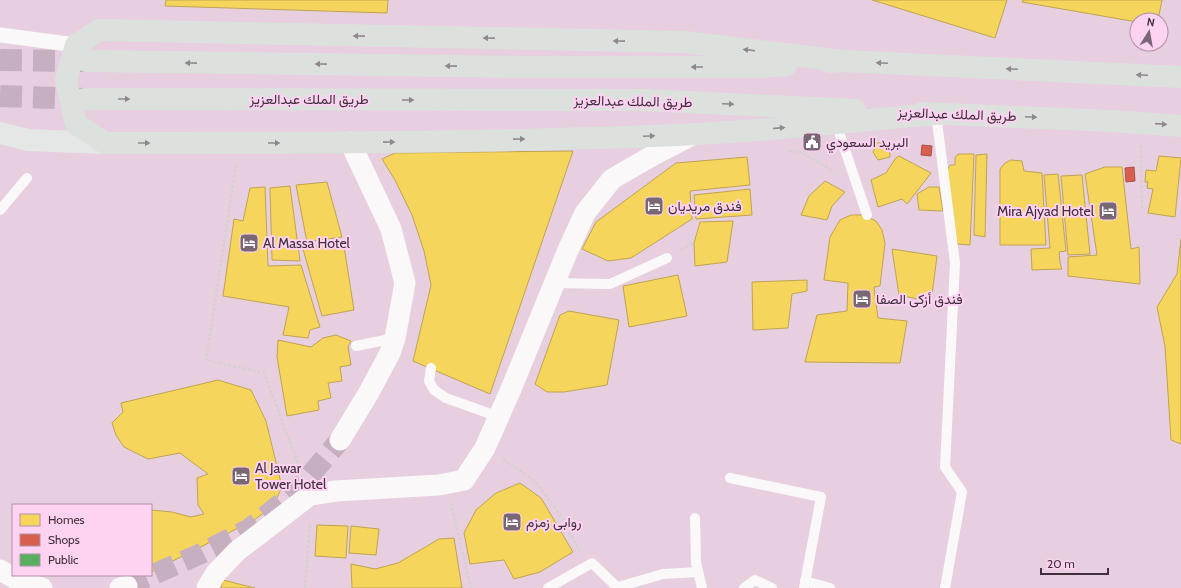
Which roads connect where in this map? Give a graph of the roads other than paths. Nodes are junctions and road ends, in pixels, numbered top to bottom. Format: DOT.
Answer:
graph roads {
  1 [pos="0,35"];
  2 [pos="82,53"];
  3 [pos="843,62"];
  4 [pos="1181,77"];
  5 [pos="85,99"];
  6 [pos="936,114"];
  7 [pos="836,123"];
  8 [pos="1181,126"];
  9 [pos="0,133"];
  10 [pos="694,134"];
  11 [pos="350,142"];
  12 [pos="105,143"];
  13 [pos="27,178"];
  14 [pos="0,210"];
  15 [pos="867,215"];
  16 [pos="667,258"];
  17 [pos="555,284"];
  18 [pos="395,338"];
  19 [pos="356,346"];
  20 [pos="431,368"];
  21 [pos="499,417"];
  22 [pos="340,440"];
  23 [pos="730,478"];
  24 [pos="695,518"];
  25 [pos="0,570"];
  26 [pos="698,572"];
  27 [pos="804,584"];
  28 [pos="42,588"];
  29 [pos="207,588"];
  30 [pos="548,588"];
  31 [pos="618,588"];
  32 [pos="702,588"];
  33 [pos="744,588"];
  34 [pos="772,588"];
  35 [pos="830,588"];
  36 [pos="945,588"];
  1 -- 2 [label="street"];
  3 -- 2 [label="highway, one-way"];
  3 -- 2 [label="highway, one-way"];
  2 -- 12 [label="highway"];
  4 -- 3 [label="highway, one-way"];
  5 -- 6 [label="highway, طريق الملك عبدالعزيز, one-way"];
  6 -- 7 [label="highway"];
  6 -- 8 [label="highway, طريق الملك عبدالعزيز, one-way"];
  6 -- 36 [label="lane"];
  10 -- 7 [label="highway, one-way"];
  7 -- 15 [label="lane"];
  9 -- 12 [label="main road"];
  11 -- 10 [label="highway, one-way"];
  10 -- 17 [label="street"];
  12 -- 11 [label="highway, one-way"];
  11 -- 18 [label="street"];
  13 -- 14 [label="lane"];
  16 -- 17 [label="lane"];
  17 -- 21 [label="street"];
  18 -- 19 [label="lane"];
  18 -- 22 [label="street"];
  20 -- 21 [label="lane"];
  21 -- 29 [label="street"];
  23 -- 27 [label="lane"];
  24 -- 26 [label="lane"];
  25 -- 28 [label="street"];
  26 -- 31 [label="lane"];
  26 -- 32 [label="lane"];
  27 -- 35 [label="lane"];
  30 -- 31 [label="lane"];
  33 -- 34 [label="lane"];
}
